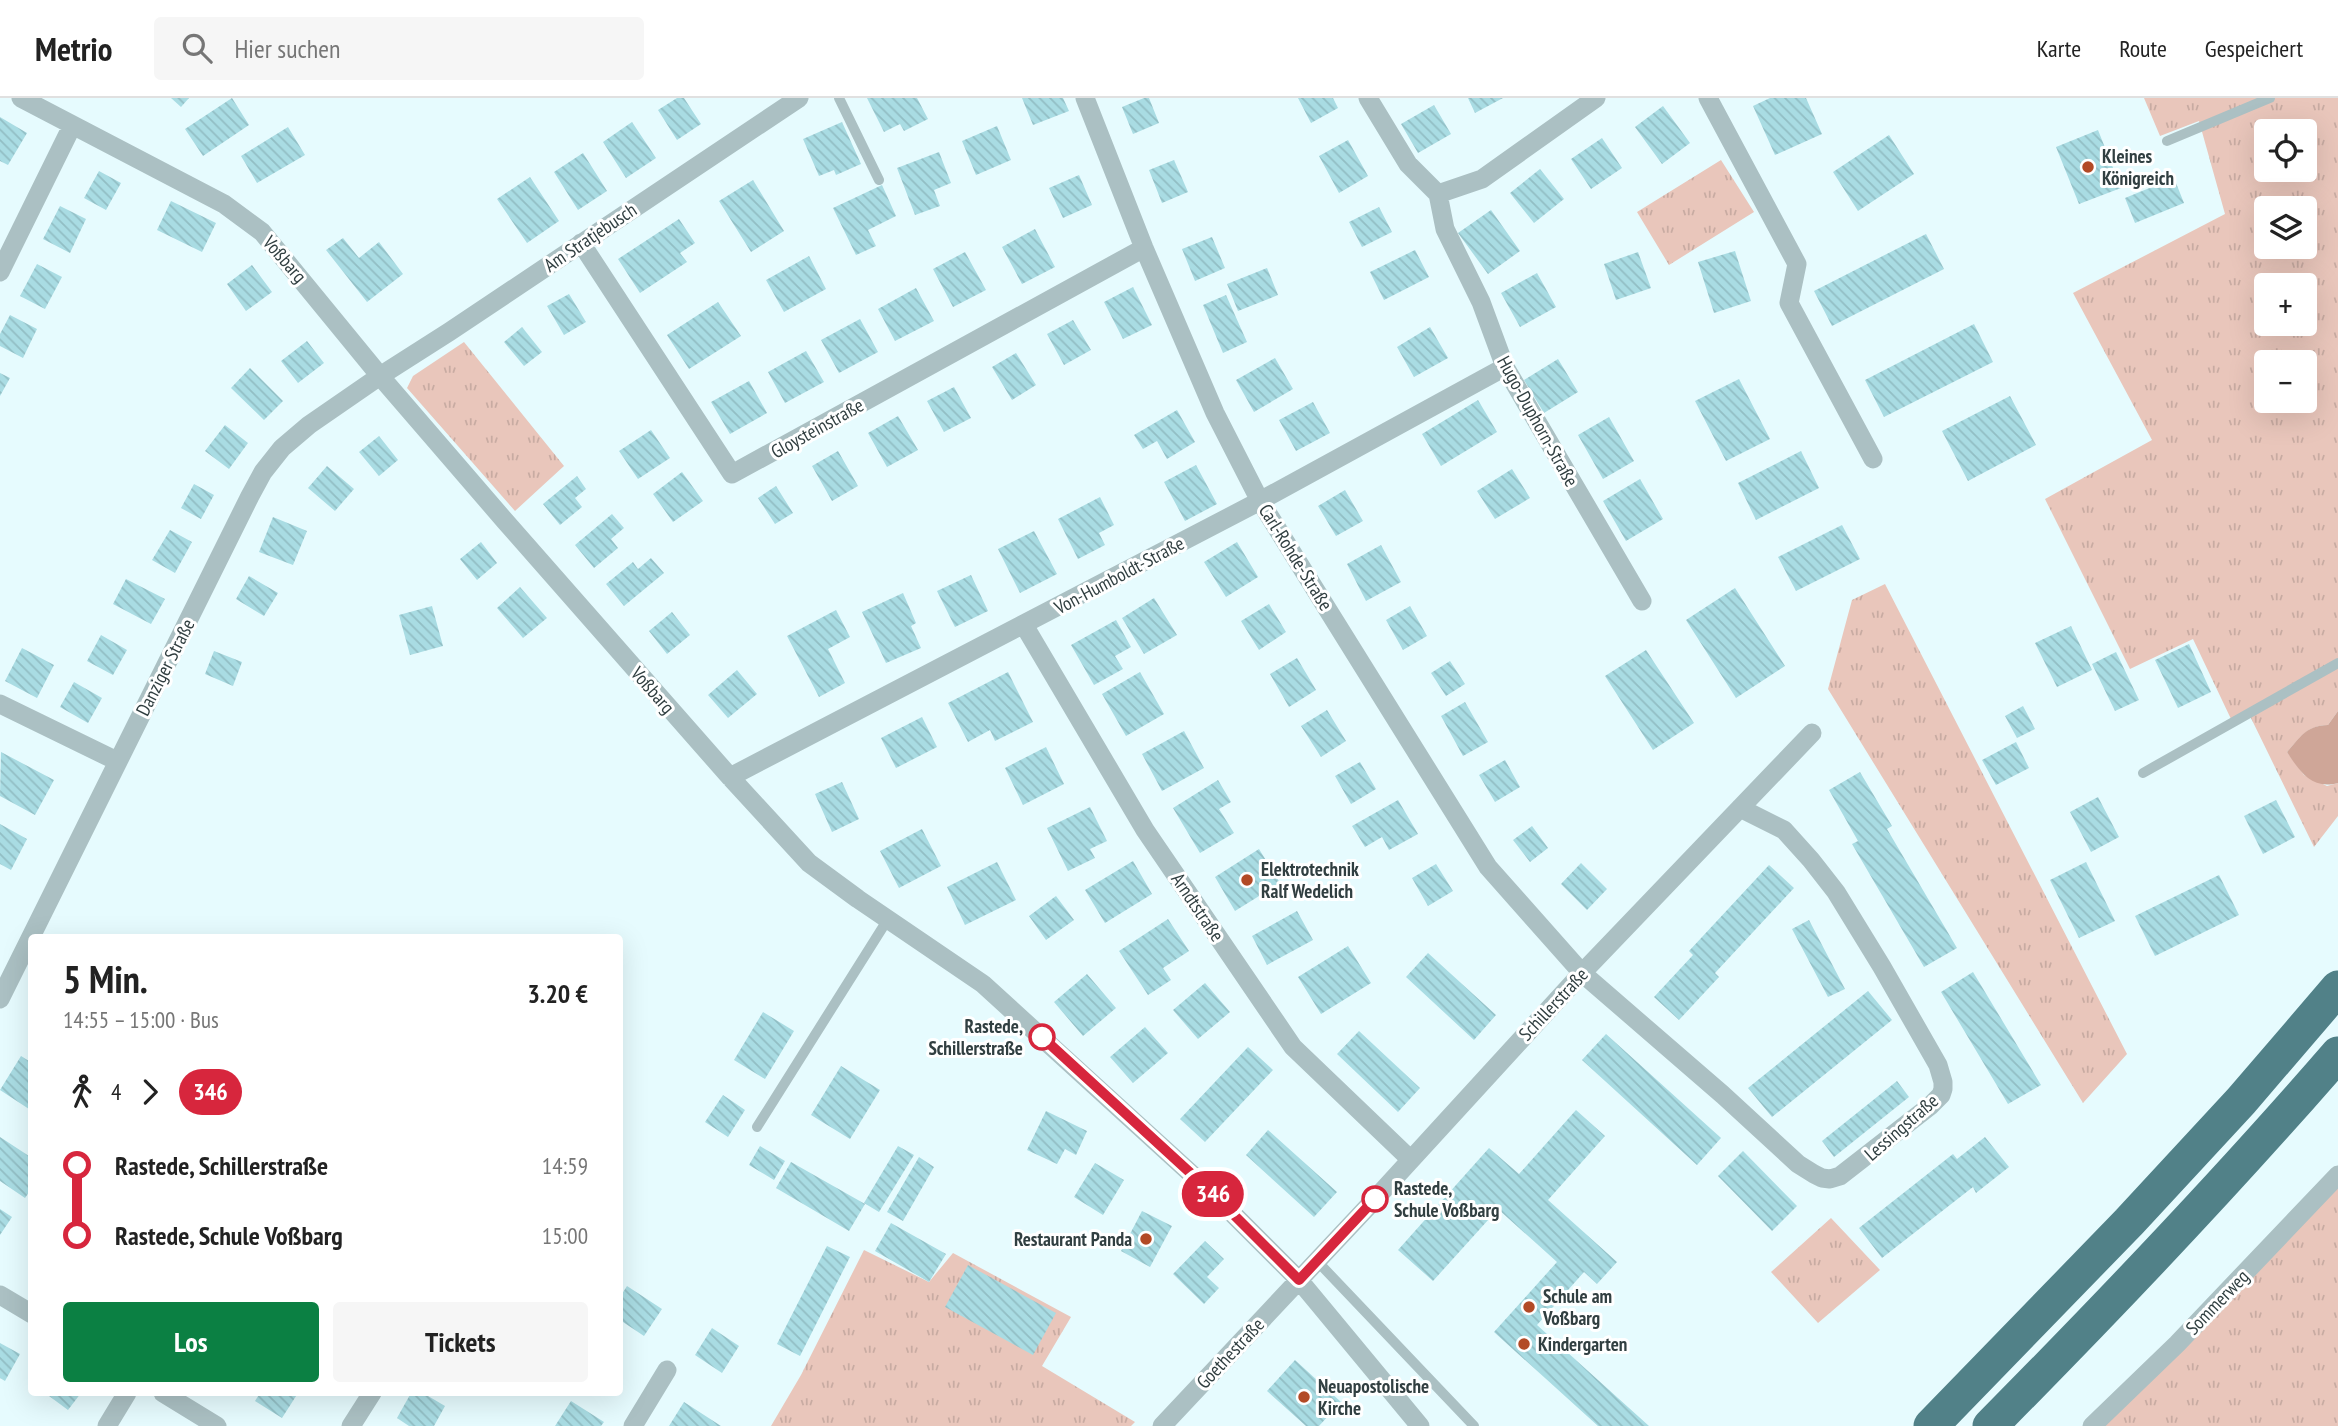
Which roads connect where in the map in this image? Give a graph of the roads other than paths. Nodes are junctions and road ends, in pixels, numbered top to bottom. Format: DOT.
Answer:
graph roads {
  1 [pos="21,98"];
  2 [pos="799,98"];
  3 [pos="839,98"];
  4 [pos="1085,98"];
  5 [pos="1368,98"];
  6 [pos="1597,98"];
  7 [pos="1708,98"];
  8 [pos="2270,98"];
  9 [pos="72,125"];
  10 [pos="2167,141"];
  11 [pos="878,180"];
  12 [pos="1438,194"];
  13 [pos="581,243"];
  14 [pos="1144,248"];
  15 [pos="0,272"];
  16 [pos="1505,367"];
  17 [pos="380,376"];
  18 [pos="1873,459"];
  19 [pos="1260,500"];
  20 [pos="1642,601"];
  21 [pos="1024,625"];
  22 [pos="2338,663"];
  23 [pos="0,704"];
  24 [pos="1812,733"];
  25 [pos="117,761"];
  26 [pos="2143,773"];
  27 [pos="730,777"];
  28 [pos="1740,808"];
  29 [pos="888,918"];
  30 [pos="31,934"];
  31 [pos="28,941"];
  32 [pos="1582,973"];
  33 [pos="2338,988"];
  34 [pos="1,995"];
  35 [pos="2338,1054"];
  36 [pos="757,1127"];
  37 [pos="1410,1159"];
  38 [pos="2338,1175"];
  39 [pos="1317,1261"];
  40 [pos="1299,1280"];
  41 [pos="0,1295"];
  42 [pos="28,1312"];
  43 [pos="667,1370"];
  44 [pos="125,1396"];
  45 [pos="168,1396"];
  46 [pos="370,1396"];
  47 [pos="107,1426"];
  48 [pos="217,1426"];
  49 [pos="351,1426"];
  50 [pos="633,1426"];
  51 [pos="1162,1426"];
  52 [pos="1420,1426"];
  53 [pos="1474,1426"];
  54 [pos="1931,1426"];
  55 [pos="1990,1426"];
  56 [pos="2092,1426"];
  1 -- 9 [label="street, Voßbarg"];
  2 -- 13 [label="street, Am Stratjebusch"];
  3 -- 11 [label="lane"];
  4 -- 14 [label="street, Carl-Rohde-Straße"];
  5 -- 12 [label="street"];
  6 -- 12 [label="street"];
  7 -- 18 [label="street"];
  8 -- 10 [label="lane"];
  9 -- 15 [label="street"];
  9 -- 17 [label="street, Voßbarg"];
  12 -- 16 [label="street, Hugo-Duphorn-Straße"];
  13 -- 14 [label="street, Gloysteinstraße"];
  13 -- 17 [label="street, Am Stratjebusch"];
  14 -- 19 [label="street, Carl-Rohde-Straße"];
  16 -- 19 [label="street, Von-Humboldt-Straße"];
  16 -- 20 [label="street, Hugo-Duphorn-Straße"];
  17 -- 25 [label="street, Danziger Straße"];
  17 -- 27 [label="street, Voßbarg"];
  19 -- 21 [label="street, Von-Humboldt-Straße"];
  19 -- 32 [label="street, Carl-Rohde-Straße"];
  21 -- 27 [label="street, Von-Humboldt-Straße"];
  21 -- 37 [label="street, Arndtstraße"];
  22 -- 26 [label="lane"];
  23 -- 25 [label="street"];
  24 -- 28 [label="street, Schillerstraße"];
  25 -- 30 [label="street, Danziger Straße"];
  27 -- 29 [label="street, Voßbarg"];
  28 -- 32 [label="street, Schillerstraße"];
  28 -- 32 [label="street, Lessingstraße"];
  29 -- 36 [label="lane"];
  29 -- 40 [label="street, Voßbarg"];
  31 -- 34 [label="street, Danziger Straße"];
  32 -- 37 [label="street, Schillerstraße"];
  33 -- 54 [label="highway"];
  35 -- 55 [label="highway"];
  37 -- 39 [label="street, Schillerstraße"];
  38 -- 56 [label="street, Sommerweg"];
  39 -- 40 [label="street, Schillerstraße"];
  39 -- 53 [label="lane"];
  40 -- 51 [label="street, Goethestraße"];
  40 -- 52 [label="street, Voßbarg"];
  41 -- 42 [label="street"];
  43 -- 50 [label="street"];
  44 -- 47 [label="street"];
  45 -- 48 [label="street"];
  46 -- 49 [label="street"];
}
